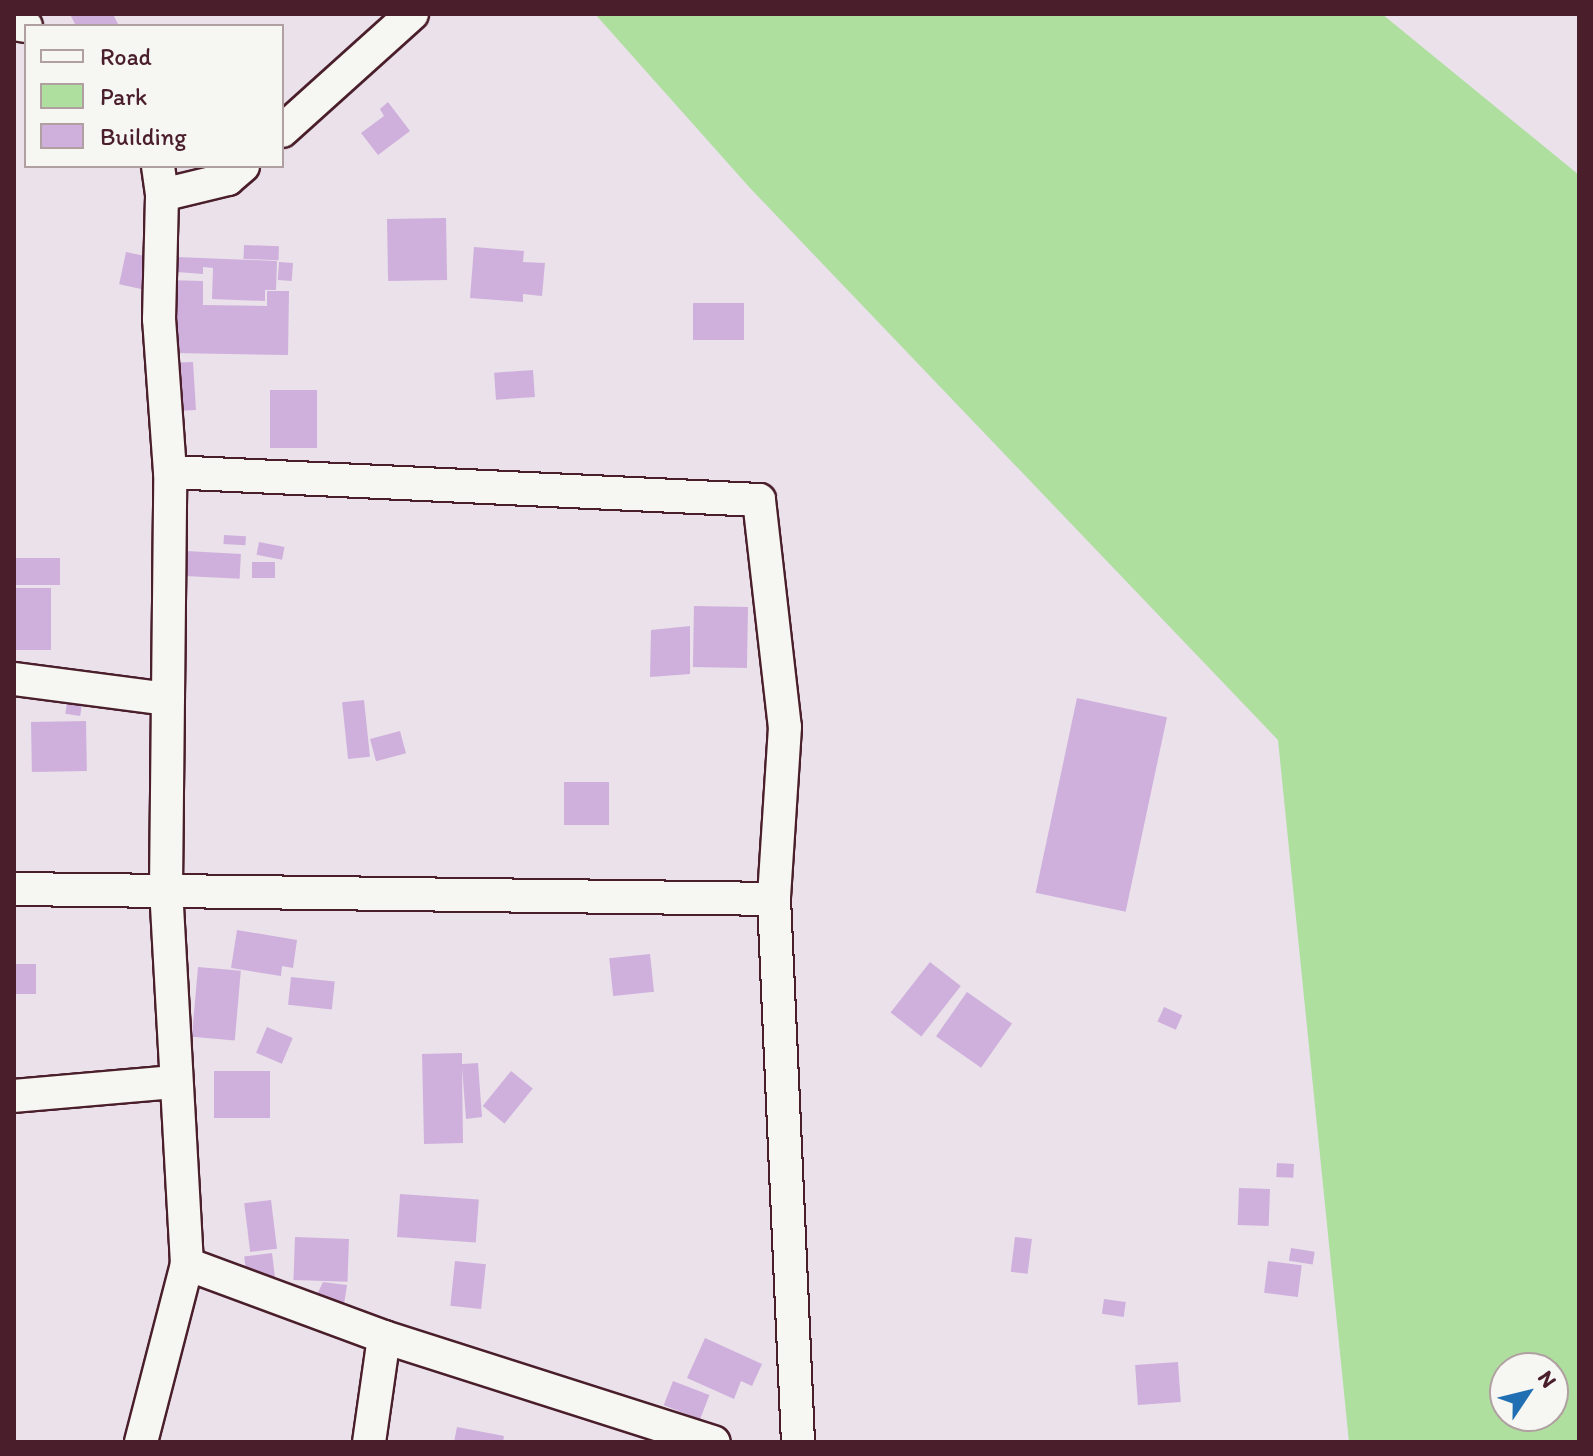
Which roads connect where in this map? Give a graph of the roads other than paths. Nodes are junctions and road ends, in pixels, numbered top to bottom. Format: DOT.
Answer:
graph roads {
  1 [pos="412,14"];
  2 [pos="284,129"];
  3 [pos="241,168"];
  4 [pos="160,181"];
  5 [pos="170,472"];
  6 [pos="14,679"];
  7 [pos="168,699"];
  8 [pos="166,888"];
  9 [pos="14,889"];
  10 [pos="774,899"];
  11 [pos="175,1082"];
  12 [pos="14,1096"];
  13 [pos="187,1264"];
  14 [pos="384,1337"];
  15 [pos="141,1442"];
  16 [pos="369,1442"];
  17 [pos="714,1442"];
  18 [pos="798,1442"];
  1 -- 2 [label="street"];
  3 -- 4 [label="street"];
  4 -- 5 [label="street"];
  5 -- 7 [label="street"];
  5 -- 10 [label="street"];
  6 -- 7 [label="street"];
  7 -- 8 [label="street"];
  8 -- 9 [label="street"];
  8 -- 10 [label="street"];
  8 -- 11 [label="street"];
  10 -- 18 [label="street"];
  11 -- 12 [label="street"];
  11 -- 13 [label="street"];
  13 -- 14 [label="street"];
  13 -- 15 [label="street"];
  14 -- 16 [label="street"];
  14 -- 17 [label="street"];
}
